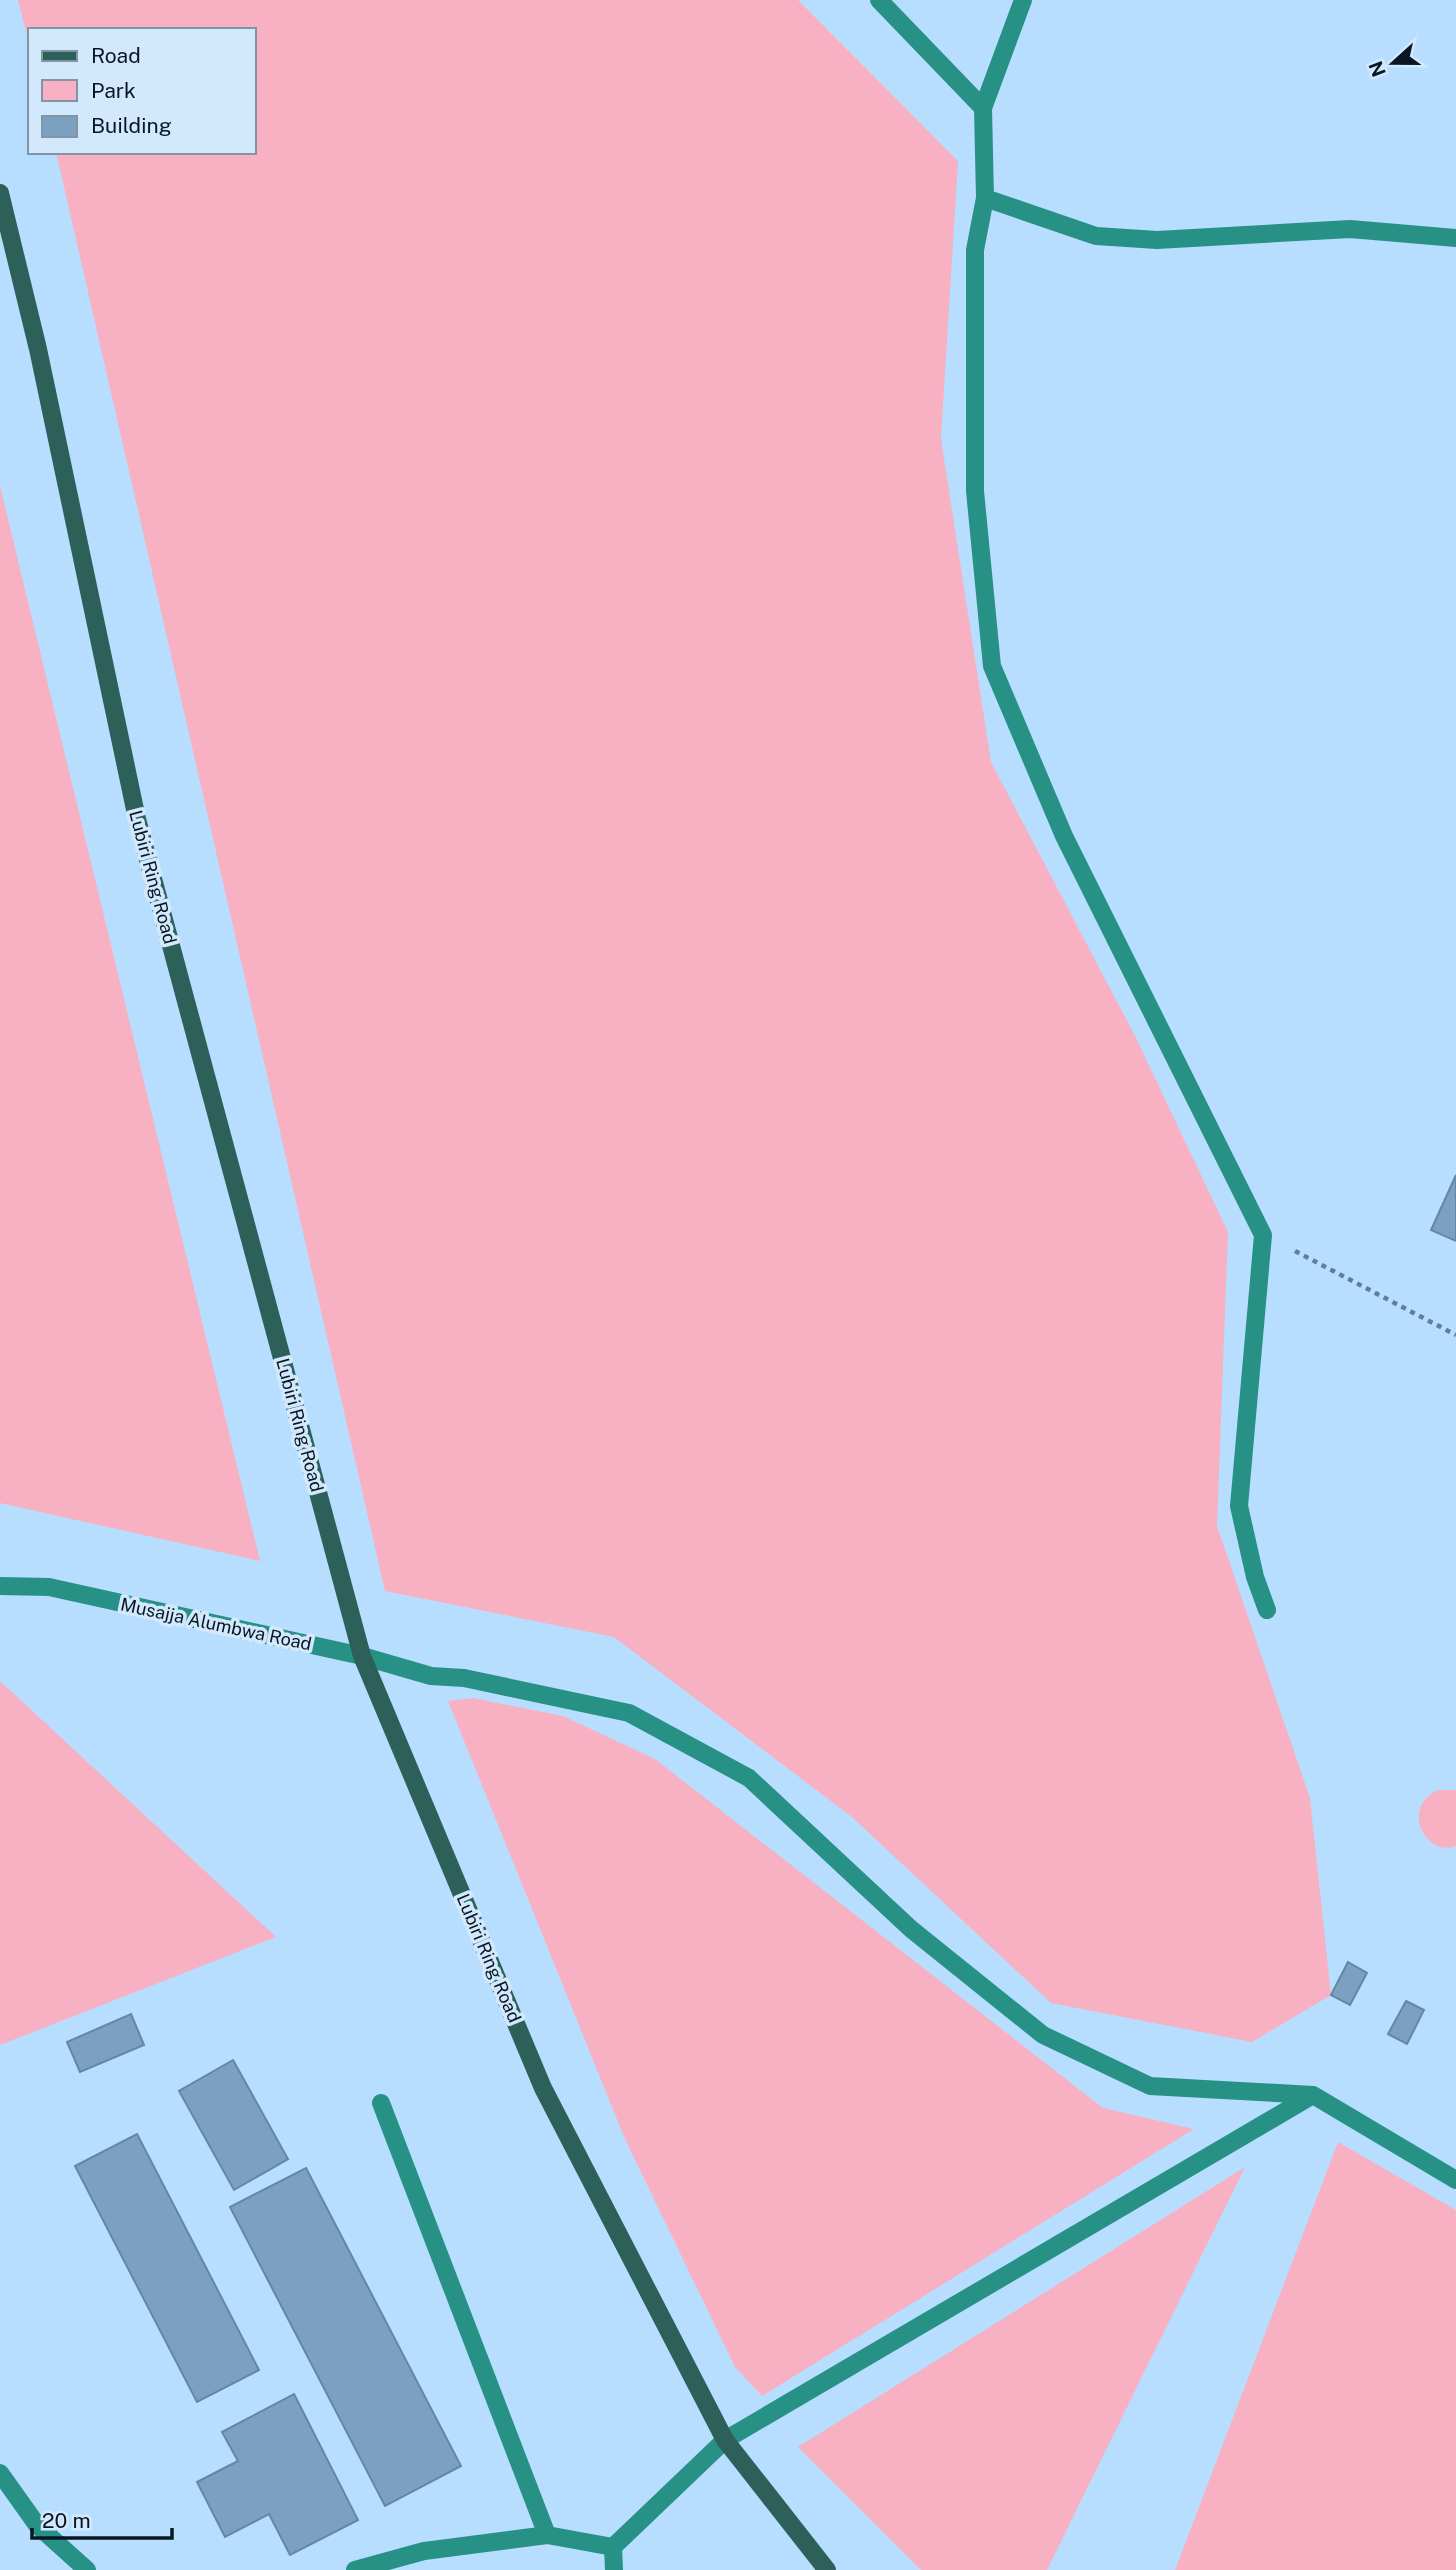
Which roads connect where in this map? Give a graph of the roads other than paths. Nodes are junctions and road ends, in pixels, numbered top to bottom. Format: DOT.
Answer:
graph roads {
  1 [pos="879,0"];
  2 [pos="1023,0"];
  3 [pos="983,108"];
  4 [pos="0,193"];
  5 [pos="985,198"];
  6 [pos="1456,238"];
  7 [pos="0,1586"];
  8 [pos="1267,1610"];
  9 [pos="362,1656"];
  10 [pos="1314,2095"];
  11 [pos="381,2103"];
  12 [pos="1456,2180"];
  13 [pos="725,2440"];
  14 [pos="0,2473"];
  15 [pos="547,2535"];
  16 [pos="612,2547"];
  17 [pos="87,2570"];
  18 [pos="355,2570"];
  19 [pos="614,2570"];
  20 [pos="827,2570"];
  1 -- 3 [label="street"];
  2 -- 3 [label="street"];
  3 -- 5 [label="street"];
  4 -- 9 [label="main road, Lubiri Ring Road"];
  5 -- 6 [label="street"];
  5 -- 8 [label="street"];
  7 -- 9 [label="street, Musajja Alumbwa Road"];
  9 -- 10 [label="street, Musajja Alumbwa Road"];
  9 -- 13 [label="main road, Lubiri Ring Road"];
  10 -- 12 [label="street"];
  10 -- 13 [label="street"];
  11 -- 15 [label="street"];
  13 -- 16 [label="street"];
  13 -- 20 [label="main road, Lubiri Ring Road"];
  14 -- 17 [label="street"];
  15 -- 16 [label="street"];
  15 -- 18 [label="street"];
  16 -- 19 [label="street"];
}
